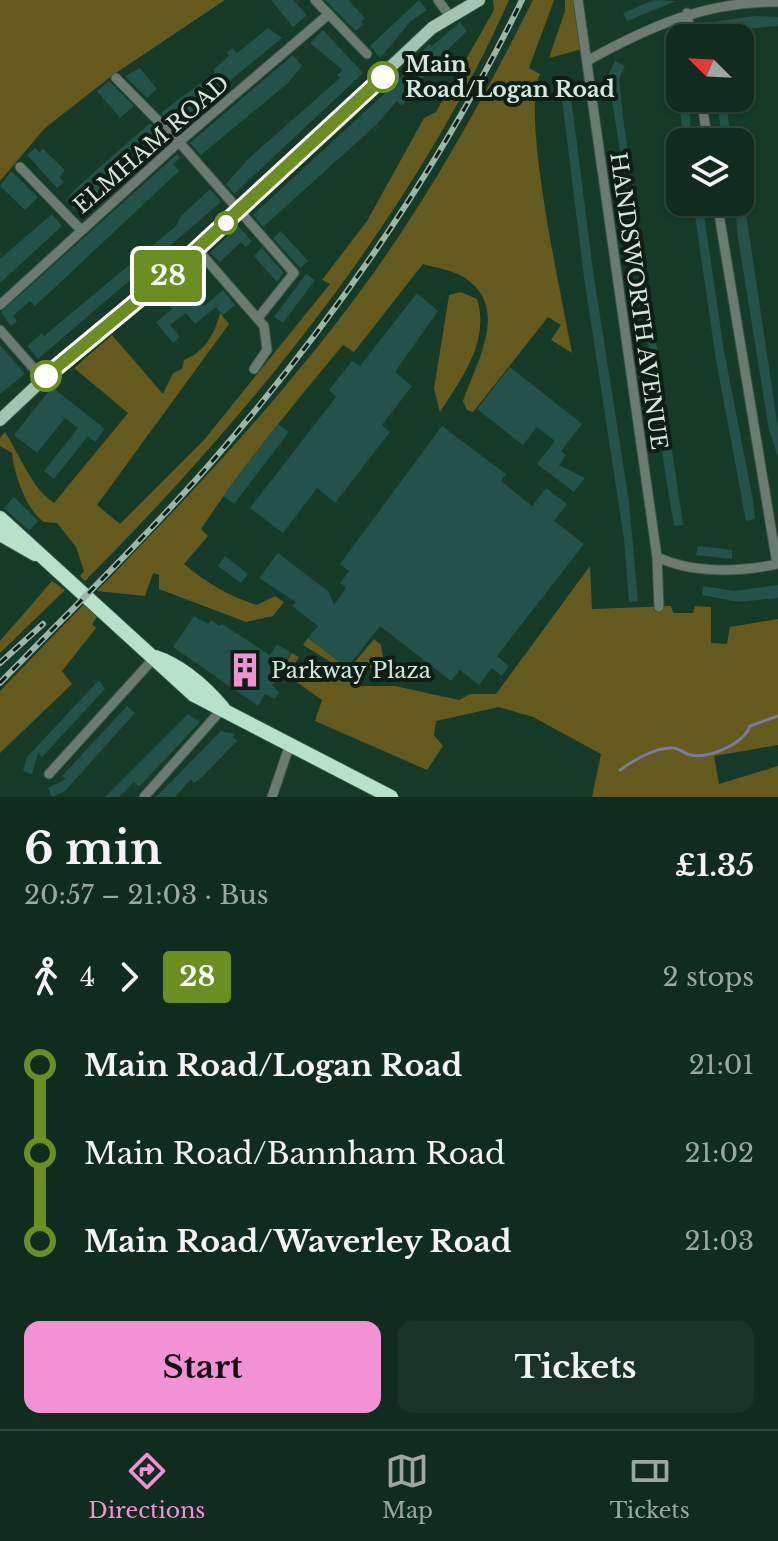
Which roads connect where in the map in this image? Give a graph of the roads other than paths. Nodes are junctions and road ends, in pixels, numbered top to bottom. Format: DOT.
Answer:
graph roads {
  1 [pos="315,0"];
  2 [pos="438,0"];
  3 [pos="479,0"];
  4 [pos="578,0"];
  5 [pos="778,2"];
  6 [pos="687,13"];
  7 [pos="329,14"];
  8 [pos="449,15"];
  9 [pos="689,24"];
  10 [pos="367,54"];
  11 [pos="587,61"];
  12 [pos="116,78"];
  13 [pos="179,142"];
  14 [pos="20,167"];
  15 [pos="240,211"];
  16 [pos="719,216"];
  17 [pos="81,230"];
  18 [pos="197,249"];
  19 [pos="0,305"];
  20 [pos="258,318"];
  21 [pos="0,330"];
  22 [pos="254,369"];
  23 [pos="43,379"];
  24 [pos="1,417"];
  25 [pos="0,518"];
  26 [pos="0,534"];
  27 [pos="657,557"];
  28 [pos="50,561"];
  29 [pos="778,564"];
  30 [pos="659,607"];
  31 [pos="155,657"];
  32 [pos="223,708"];
  33 [pos="289,747"];
  34 [pos="49,774"];
  35 [pos="144,797"];
  36 [pos="272,797"];
  37 [pos="391,797"];
  1 -- 7 [label="street"];
  2 -- 8 [label="street"];
  3 -- 8 [label="main road"];
  4 -- 11 [label="street, HANDSWORTH AVENUE"];
  5 -- 6 [label="street"];
  6 -- 9 [label="street"];
  6 -- 11 [label="street"];
  7 -- 10 [label="street"];
  7 -- 13 [label="street, ELMHAM ROAD"];
  8 -- 15 [label="main road"];
  11 -- 27 [label="street, HANDSWORTH AVENUE"];
  12 -- 13 [label="street"];
  13 -- 15 [label="street"];
  13 -- 17 [label="street, ELMHAM ROAD"];
  14 -- 17 [label="street"];
  15 -- 18 [label="main road"];
  15 -- 20 [label="street"];
  16 -- 29 [label="street"];
  17 -- 19 [label="street, ELMHAM ROAD"];
  18 -- 20 [label="street"];
  18 -- 23 [label="main road"];
  20 -- 22 [label="street"];
  21 -- 23 [label="street"];
  23 -- 24 [label="main road"];
  25 -- 28 [label="highway"];
  26 -- 28 [label="highway"];
  27 -- 29 [label="street"];
  27 -- 30 [label="street, HANDSWORTH AVENUE"];
  28 -- 31 [label="highway"];
  31 -- 32 [label="highway"];
  31 -- 34 [label="street"];
  32 -- 33 [label="highway"];
  32 -- 35 [label="street"];
  33 -- 36 [label="street"];
  33 -- 37 [label="highway"];
}
